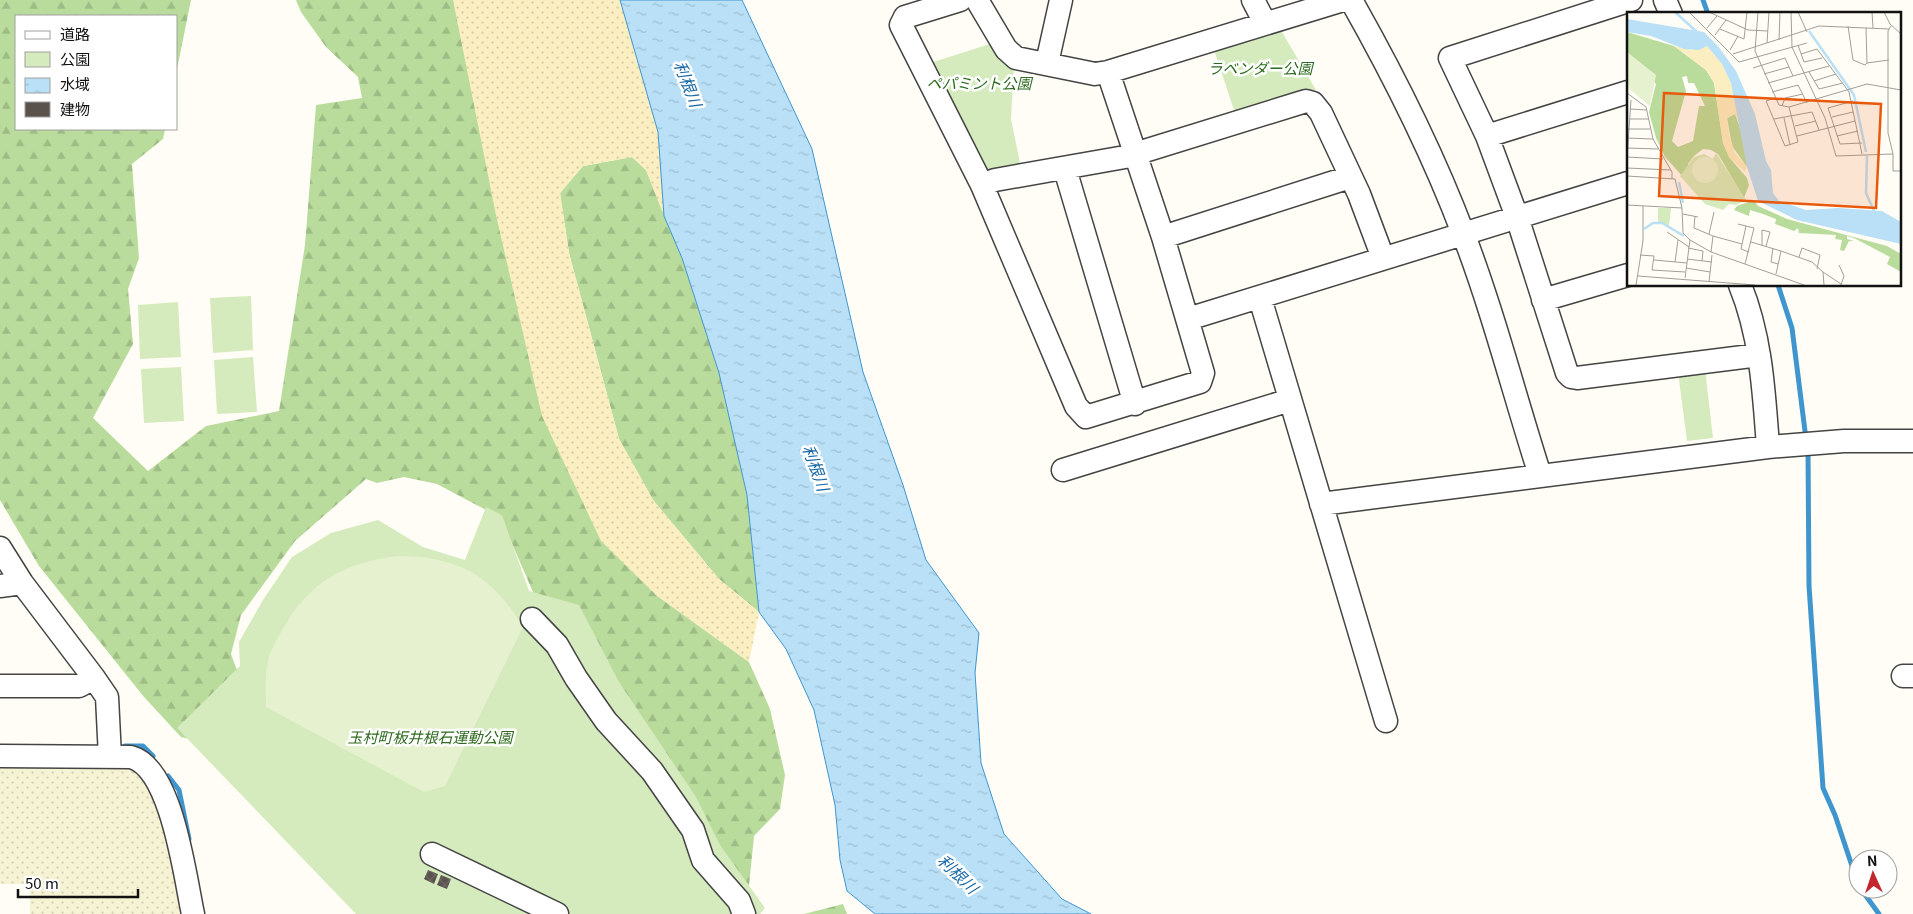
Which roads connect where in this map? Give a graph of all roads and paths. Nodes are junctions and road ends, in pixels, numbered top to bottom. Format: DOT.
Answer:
graph roads {
  1 [pos="960,0"];
  2 [pos="978,0"];
  3 [pos="1061,0"];
  4 [pos="1253,0"];
  5 [pos="1343,0"];
  6 [pos="1351,0"];
  7 [pos="1631,0"];
  8 [pos="1665,0"];
  9 [pos="1670,12"];
  10 [pos="1265,23"];
  11 [pos="1047,63"];
  12 [pos="1108,72"];
  13 [pos="1627,92"];
  14 [pos="1486,136"];
  15 [pos="1136,154"];
  16 [pos="1064,170"];
  17 [pos="1350,177"];
  18 [pos="1627,183"];
  19 [pos="982,184"];
  20 [pos="1517,217"];
  21 [pos="1463,234"];
  22 [pos="1163,237"];
  23 [pos="1383,258"];
  24 [pos="1627,275"];
  25 [pos="1740,286"];
  26 [pos="1260,298"];
  27 [pos="1544,300"];
  28 [pos="1188,319"];
  29 [pos="1759,355"];
  30 [pos="1290,400"];
  31 [pos="1135,404"];
  32 [pos="1913,441"];
  33 [pos="1777,446"];
  34 [pos="1063,470"];
  35 [pos="1540,475"];
  36 [pos="1321,504"];
  37 [pos="0,548"];
  38 [pos="11,585"];
  39 [pos="532,618"];
  40 [pos="94,678"];
  41 [pos="0,686"];
  42 [pos="1386,720"];
  43 [pos="0,756"];
  44 [pos="110,757"];
  45 [pos="432,854"];
  46 [pos="193,914"];
  47 [pos="557,914"];
  48 [pos="744,914"];
  1 -- 19 [label="street"];
  2 -- 11 [label="street"];
  3 -- 11 [label="street"];
  4 -- 10 [label="street"];
  5 -- 10 [label="street"];
  6 -- 21 [label="street"];
  7 -- 14 [label="street"];
  8 -- 9 [label="street"];
  10 -- 12 [label="street"];
  11 -- 12 [label="street"];
  12 -- 15 [label="street"];
  13 -- 14 [label="street"];
  14 -- 20 [label="street"];
  15 -- 16 [label="street"];
  15 -- 17 [label="street"];
  15 -- 22 [label="street"];
  16 -- 19 [label="street"];
  16 -- 31 [label="street"];
  17 -- 22 [label="street"];
  17 -- 23 [label="street"];
  18 -- 20 [label="street"];
  19 -- 31 [label="street"];
  20 -- 21 [label="street"];
  20 -- 27 [label="street"];
  21 -- 23 [label="street"];
  21 -- 35 [label="street"];
  22 -- 28 [label="street"];
  23 -- 26 [label="street"];
  24 -- 27 [label="street"];
  25 -- 29 [label="street"];
  26 -- 28 [label="street"];
  26 -- 30 [label="street"];
  27 -- 29 [label="street"];
  28 -- 31 [label="street"];
  29 -- 33 [label="street"];
  30 -- 34 [label="street"];
  30 -- 36 [label="street"];
  32 -- 33 [label="street"];
  33 -- 35 [label="street"];
  35 -- 36 [label="street"];
  36 -- 42 [label="street"];
  37 -- 38 [label="street"];
  38 -- 40 [label="street"];
  39 -- 48 [label="street"];
  40 -- 41 [label="street"];
  40 -- 44 [label="street"];
  43 -- 44 [label="street"];
  44 -- 46 [label="street"];
  45 -- 47 [label="street"];
}
